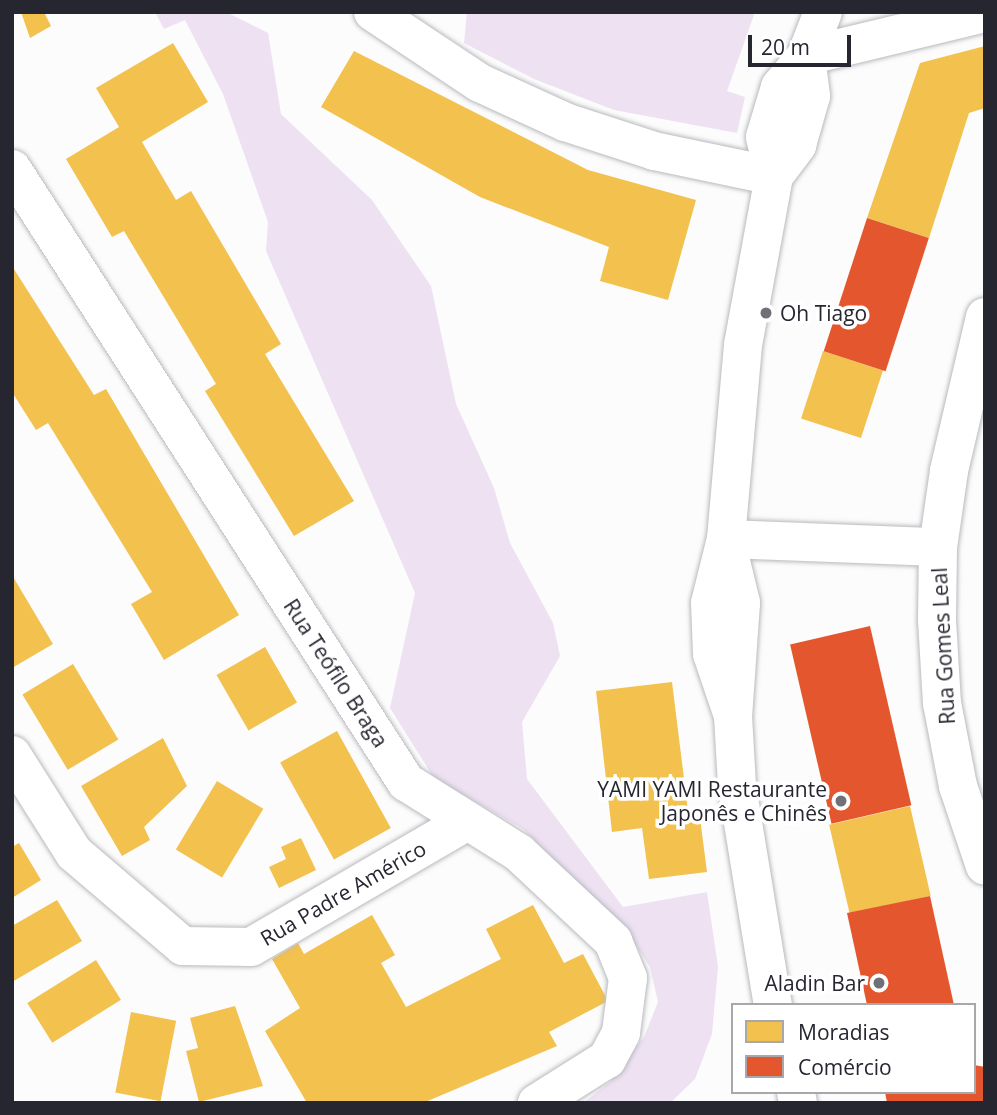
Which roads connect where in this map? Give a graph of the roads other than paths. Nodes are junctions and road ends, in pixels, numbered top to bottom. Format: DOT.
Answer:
graph roads {
  1 [pos="373,12"];
  2 [pos="823,12"];
  3 [pos="985,13"];
  4 [pos="894,25"];
  5 [pos="806,56"];
  6 [pos="12,169"];
  7 [pos="774,176"];
  8 [pos="985,317"];
  9 [pos="726,539"];
  10 [pos="938,547"];
  11 [pos="12,755"];
  12 [pos="464,823"];
  13 [pos="985,866"];
  14 [pos="774,1003"];
  15 [pos="537,1103"];
  1 -- 7 [label="street"];
  2 -- 5 [label="street"];
  3 -- 4 [label="street"];
  4 -- 5 [label="street"];
  5 -- 7 [label="street"];
  6 -- 12 [label="street, Rua Teófilo Braga"];
  7 -- 9 [label="street"];
  8 -- 10 [label="street, Rua Gomes Leal"];
  9 -- 10 [label="street"];
  9 -- 14 [label="street"];
  10 -- 13 [label="street, Rua Gomes Leal"];
  11 -- 12 [label="street, Rua Padre Américo"];
  12 -- 15 [label="street, Rua Teófilo Braga"];
}
